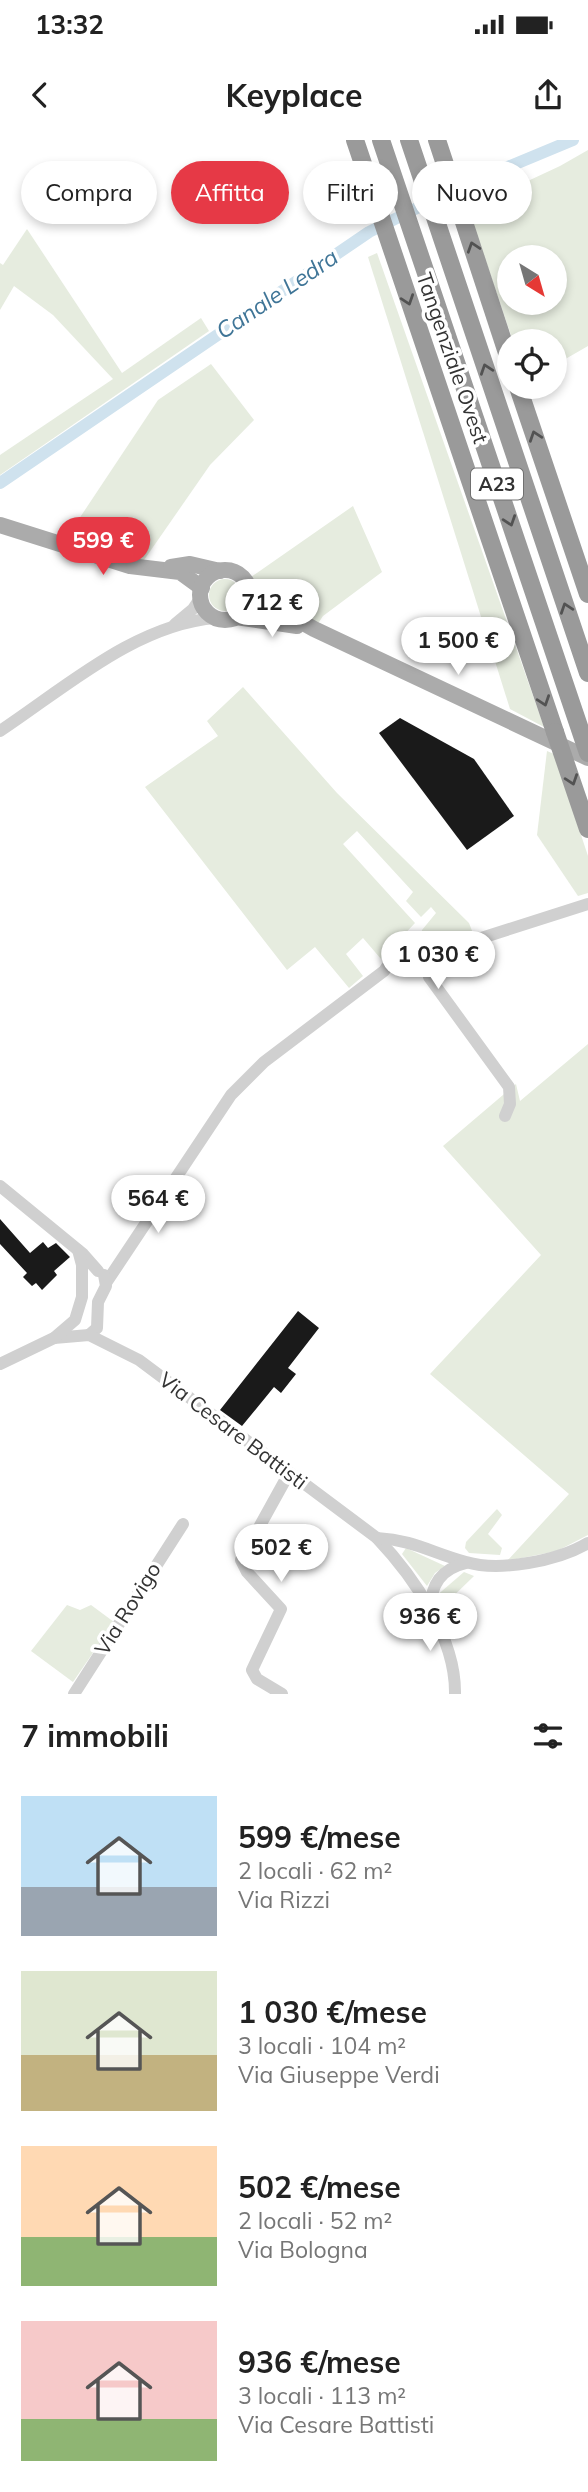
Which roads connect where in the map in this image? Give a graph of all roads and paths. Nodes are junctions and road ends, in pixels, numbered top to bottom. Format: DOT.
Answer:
graph roads {
  1 [pos="343,140"];
  2 [pos="355,140"];
  3 [pos="381,140"];
  4 [pos="408,140"];
  5 [pos="437,140"];
  6 [pos="350,161"];
  7 [pos="362,161"];
  8 [pos="382,224"];
  9 [pos="499,329"];
  10 [pos="522,399"];
  11 [pos="0,525"];
  12 [pos="155,570"];
  13 [pos="220,571"];
  14 [pos="249,589"];
  15 [pos="201,592"];
  16 [pos="588,594"];
  17 [pos="236,617"];
  18 [pos="216,618"];
  19 [pos="171,627"];
  20 [pos="314,629"];
  21 [pos="588,673"];
  22 [pos="0,731"];
  23 [pos="587,751"];
  24 [pos="588,829"];
  25 [pos="588,904"];
  26 [pos="413,958"];
  27 [pos="505,1116"];
  28 [pos="0,1186"];
  29 [pos="78,1250"];
  30 [pos="105,1274"];
  31 [pos="83,1276"];
  32 [pos="75,1320"];
  33 [pos="97,1322"];
  34 [pos="85,1335"];
  35 [pos="54,1338"];
  36 [pos="114,1345"];
  37 [pos="0,1364"];
  38 [pos="288,1475"];
  39 [pos="183,1524"];
  40 [pos="377,1538"];
  41 [pos="588,1544"];
  42 [pos="467,1563"];
  43 [pos="430,1612"];
  44 [pos="74,1694"];
  45 [pos="282,1694"];
  46 [pos="454,1694"];
  1 -- 6 [label="highway"];
  2 -- 7 [label="highway, Tangenziale Ovest"];
  3 -- 23 [label="highway, A23, one-way"];
  21 -- 4 [label="highway, A23, one-way"];
  9 -- 5 [label="highway, one-way"];
  8 -- 24 [label="highway, Tangenziale Ovest, one-way, bridge"];
  16 -- 10 [label="highway, one-way"];
  11 -- 12 [label="main road"];
  12 -- 13 [label="main road"];
  12 -- 15 [label="main road"];
  13 -- 14 [label="main road"];
  13 -- 15 [label="main road"];
  14 -- 17 [label="main road"];
  14 -- 20 [label="main road"];
  15 -- 18 [label="main road"];
  15 -- 19 [label="street"];
  17 -- 18 [label="main road"];
  17 -- 20 [label="main road"];
  18 -- 19 [label="street"];
  19 -- 22 [label="street"];
  20 -- 23 [label="main road"];
  25 -- 26 [label="street"];
  26 -- 27 [label="street"];
  26 -- 30 [label="street"];
  28 -- 29 [label="street"];
  29 -- 30 [label="street"];
  29 -- 31 [label="street"];
  30 -- 31 [label="street"];
  30 -- 33 [label="street"];
  31 -- 32 [label="street"];
  32 -- 34 [label="street"];
  32 -- 35 [label="street, Via Cesare Battisti"];
  33 -- 34 [label="street"];
  33 -- 36 [label="street, Via Cesare Battisti"];
  34 -- 35 [label="street, Via Cesare Battisti"];
  34 -- 36 [label="street, Via Cesare Battisti"];
  35 -- 37 [label="street, Via Cesare Battisti"];
  36 -- 38 [label="street, Via Cesare Battisti"];
  38 -- 40 [label="street, Via Cesare Battisti"];
  38 -- 45 [label="street"];
  39 -- 44 [label="street, Via Rovigo"];
  40 -- 42 [label="street"];
  40 -- 43 [label="street, Via Cesare Battisti"];
  41 -- 42 [label="street"];
  42 -- 43 [label="street"];
  43 -- 46 [label="street, Via Cesare Battisti"];
}
